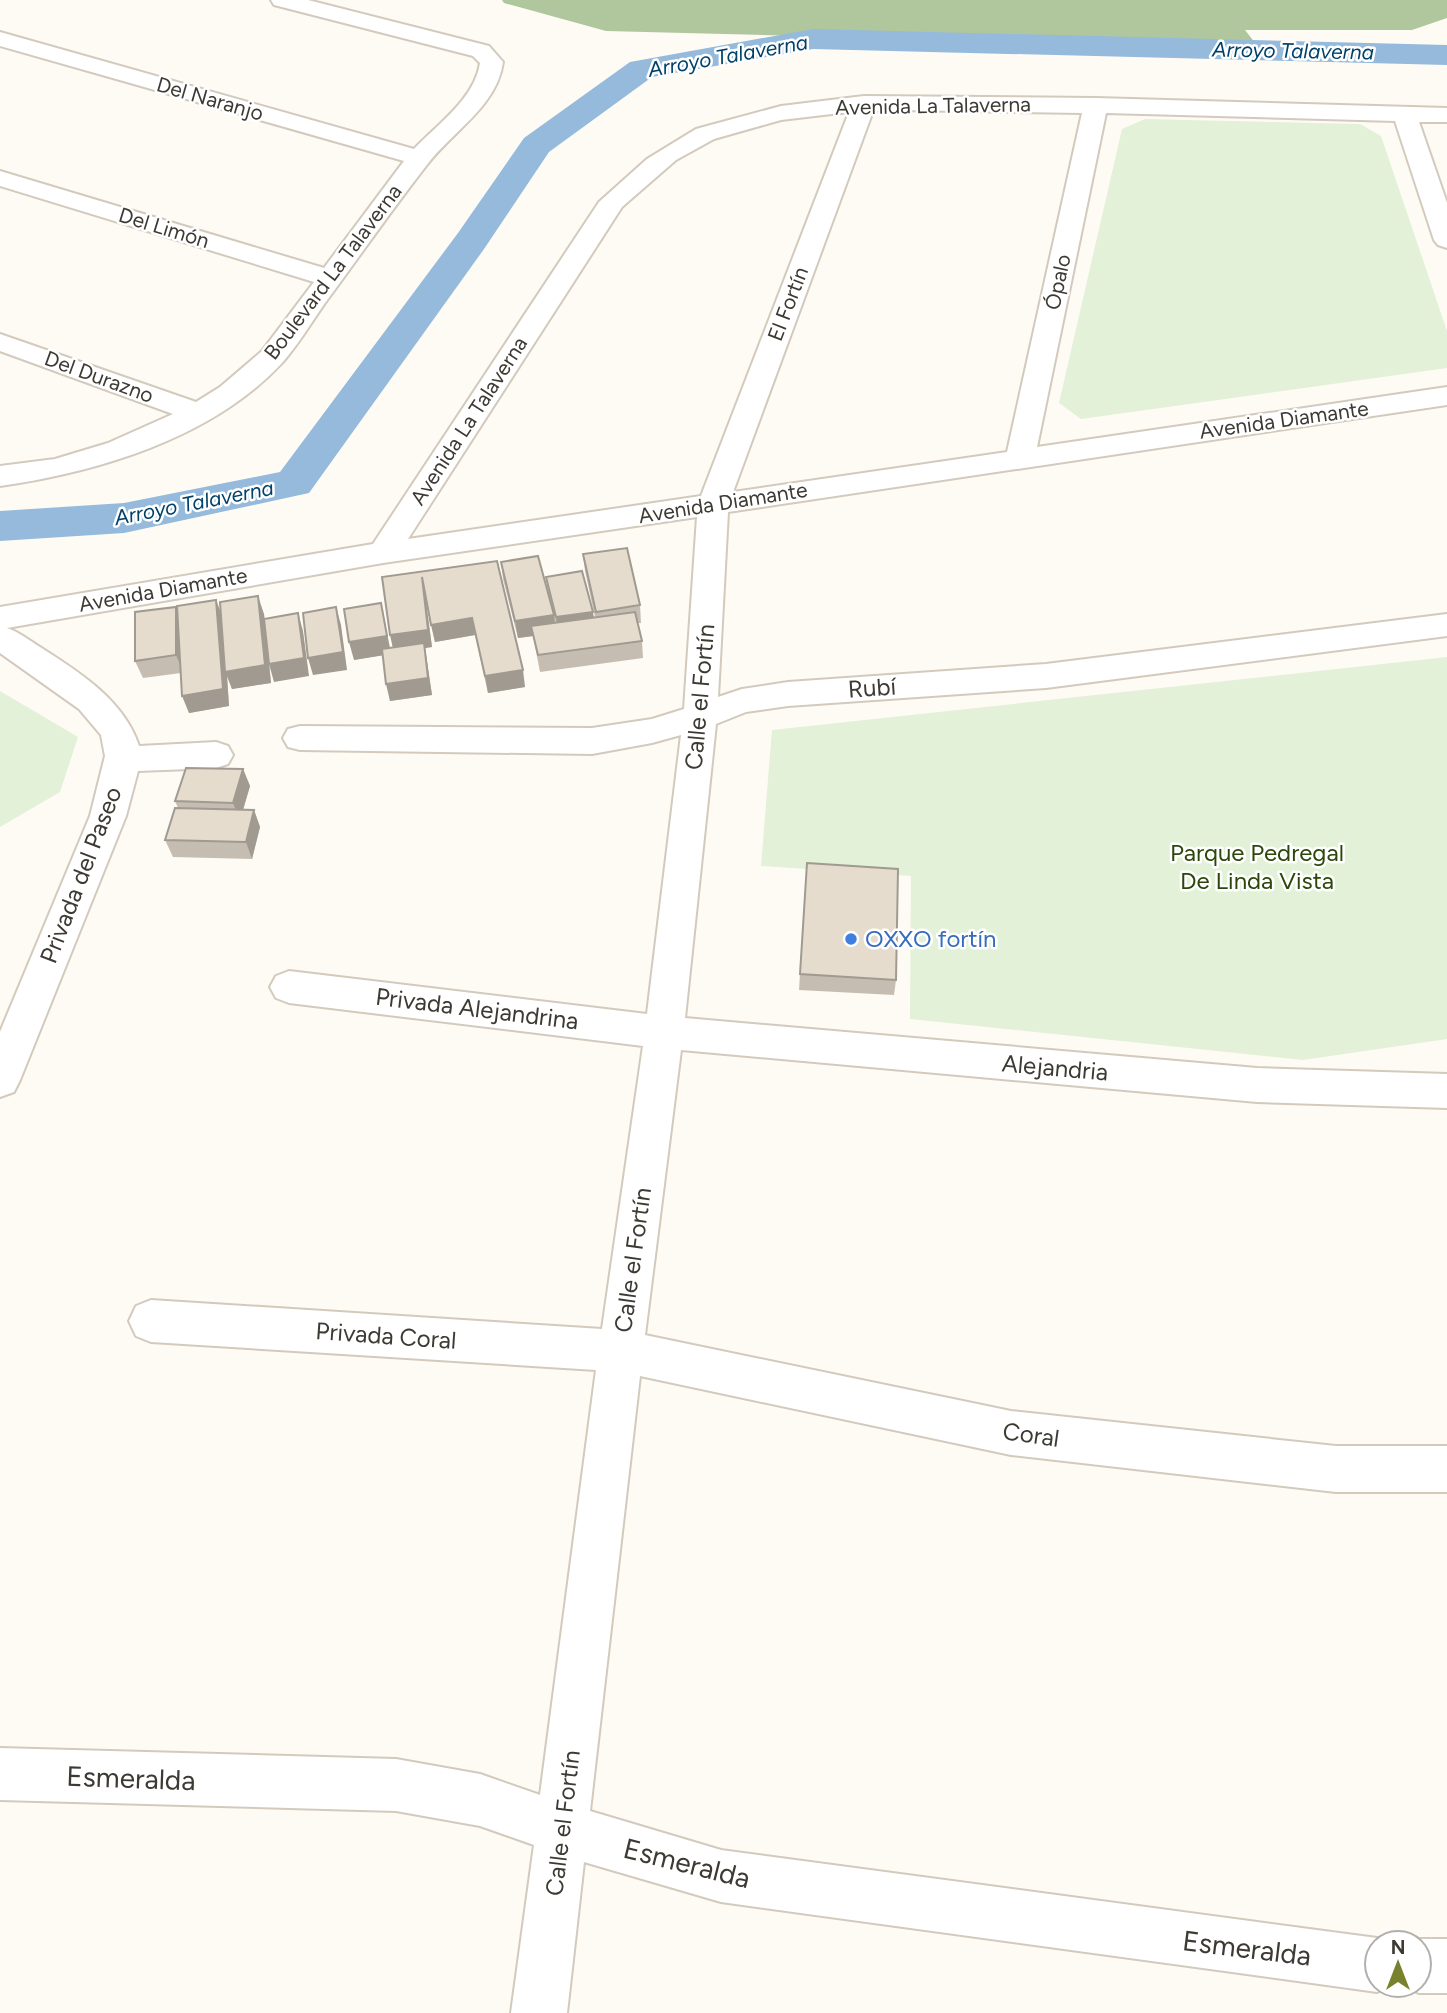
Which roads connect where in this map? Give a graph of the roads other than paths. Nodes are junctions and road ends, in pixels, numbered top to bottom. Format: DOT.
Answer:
graph roads {
  1 [pos="282,0"];
  2 [pos="0,39"];
  3 [pos="864,103"];
  4 [pos="1096,105"];
  5 [pos="1404,114"];
  6 [pos="1447,115"];
  7 [pos="419,158"];
  8 [pos="0,178"];
  9 [pos="1447,240"];
  10 [pos="329,278"];
  11 [pos="0,342"];
  12 [pos="1447,396"];
  13 [pos="199,413"];
  14 [pos="1020,458"];
  15 [pos="0,476"];
  16 [pos="713,505"];
  17 [pos="383,554"];
  18 [pos="0,618"];
  19 [pos="1447,625"];
  20 [pos="0,637"];
  21 [pos="700,717"];
  22 [pos="299,738"];
  23 [pos="216,755"];
  24 [pos="121,759"];
  25 [pos="44,971"];
  26 [pos="289,987"];
  27 [pos="0,999"];
  28 [pos="664,1032"];
  29 [pos="0,1080"];
  30 [pos="1447,1091"];
  31 [pos="151,1321"];
  32 [pos="621,1351"];
  33 [pos="1447,1469"];
  34 [pos="0,1774"];
  35 [pos="562,1829"];
  36 [pos="1363,1963"];
  37 [pos="539,2013"];
  1 -- 7 [label="street, Boulevard La Talaverna"];
  2 -- 7 [label="street, Del Naranjo"];
  3 -- 4 [label="street, Avenida La Talaverna"];
  3 -- 16 [label="street, El Fortín"];
  3 -- 17 [label="street, Avenida La Talaverna"];
  4 -- 5 [label="street, Avenida La Talaverna"];
  4 -- 14 [label="street, Ópalo"];
  5 -- 6 [label="street, Avenida La Talaverna"];
  5 -- 9 [label="street"];
  7 -- 10 [label="street, Boulevard La Talaverna"];
  8 -- 10 [label="street, Del Limón"];
  10 -- 13 [label="street, Boulevard La Talaverna"];
  11 -- 13 [label="street, Del Durazno"];
  12 -- 14 [label="street, Avenida Diamante"];
  13 -- 15 [label="street, Boulevard La Talaverna"];
  14 -- 16 [label="street, Avenida Diamante"];
  16 -- 17 [label="street, Avenida Diamante"];
  16 -- 21 [label="street, Calle el Fortín"];
  17 -- 18 [label="street, Avenida Diamante"];
  19 -- 21 [label="street, Rubí"];
  20 -- 24 [label="street, Privada del Paseo"];
  21 -- 22 [label="street, Rubí"];
  21 -- 28 [label="street, Calle el Fortín"];
  23 -- 24 [label="street"];
  24 -- 25 [label="street, Privada del Paseo"];
  25 -- 27 [label="street"];
  25 -- 29 [label="street, Privada del Paseo"];
  26 -- 28 [label="street, Privada Alejandrina"];
  28 -- 30 [label="street, Alejandria"];
  28 -- 32 [label="street, Calle el Fortín"];
  31 -- 32 [label="street, Privada Coral"];
  32 -- 33 [label="street, Coral"];
  32 -- 35 [label="street, Calle el Fortín"];
  34 -- 35 [label="street, Esmeralda"];
  35 -- 36 [label="street, Esmeralda"];
  35 -- 37 [label="street, Calle el Fortín"];
}
